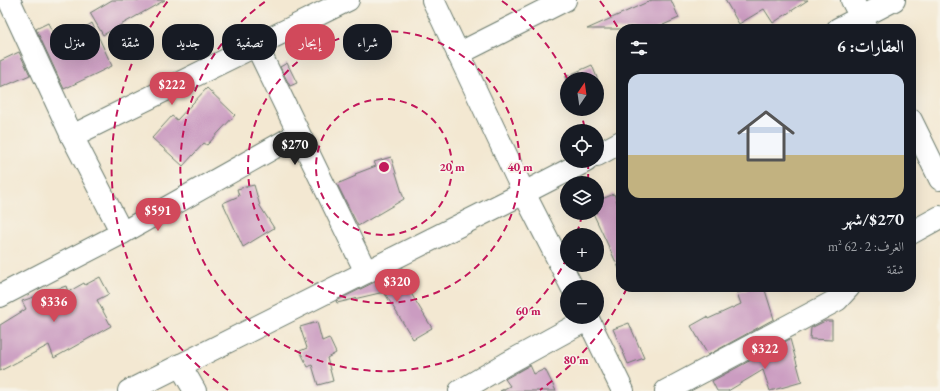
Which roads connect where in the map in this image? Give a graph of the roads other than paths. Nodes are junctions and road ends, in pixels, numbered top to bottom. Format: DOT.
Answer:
graph roads {
  1 [pos="9,0"];
  2 [pos="348,0"];
  3 [pos="433,0"];
  4 [pos="565,0"];
  5 [pos="894,0"];
  6 [pos="860,15"];
  7 [pos="846,24"];
  8 [pos="277,35"];
  9 [pos="458,54"];
  10 [pos="226,60"];
  11 [pos="264,60"];
  12 [pos="916,130"];
  13 [pos="298,134"];
  14 [pos="72,136"];
  15 [pos="616,145"];
  16 [pos="604,151"];
  17 [pos="572,168"];
  18 [pos="940,179"];
  19 [pos="524,193"];
  20 [pos="940,218"];
  21 [pos="916,230"];
  22 [pos="122,233"];
  23 [pos="366,272"];
  24 [pos="568,280"];
  25 [pos="844,292"];
  26 [pos="0,296"];
  27 [pos="577,324"];
  28 [pos="591,324"];
  29 [pos="180,365"];
  30 [pos="129,391"];
  31 [pos="195,391"];
  32 [pos="460,391"];
  33 [pos="623,391"];
  34 [pos="666,391"];
  1 -- 14 [label="street"];
  2 -- 8 [label="street"];
  3 -- 9 [label="street"];
  4 -- 9 [label="street"];
  5 -- 6 [label="street"];
  6 -- 7 [label="street"];
  9 -- 19 [label="street"];
  10 -- 14 [label="street"];
  11 -- 13 [label="street"];
  12 -- 18 [label="street"];
  13 -- 22 [label="street"];
  13 -- 23 [label="street"];
  14 -- 22 [label="street"];
  15 -- 16 [label="street"];
  17 -- 19 [label="street"];
  19 -- 23 [label="street"];
  19 -- 24 [label="street"];
  20 -- 21 [label="street"];
  22 -- 26 [label="street"];
  23 -- 29 [label="street"];
  25 -- 34 [label="street"];
  27 -- 32 [label="street"];
  28 -- 33 [label="street"];
  29 -- 30 [label="street"];
  29 -- 31 [label="street"];
}
